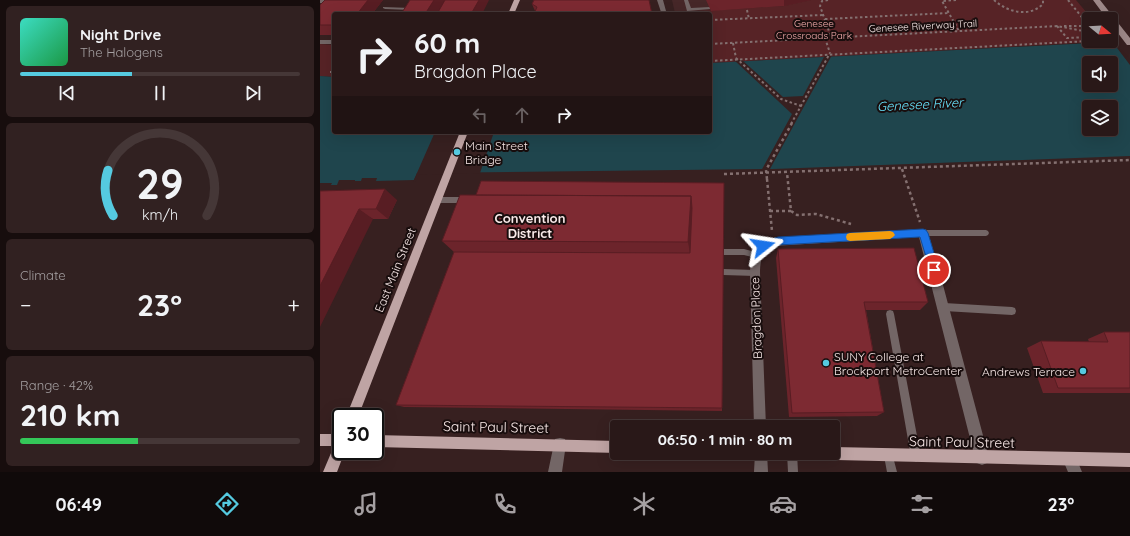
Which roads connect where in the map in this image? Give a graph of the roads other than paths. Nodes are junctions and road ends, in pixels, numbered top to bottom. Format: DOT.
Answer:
graph roads {
  1 [pos="516,0"];
  2 [pos="660,0"];
  3 [pos="686,0"];
  4 [pos="1096,0"];
  5 [pos="322,1"];
  6 [pos="385,8"];
  7 [pos="710,8"];
  8 [pos="409,12"];
  9 [pos="511,12"];
  10 [pos="663,12"];
  11 [pos="320,13"];
  12 [pos="1128,40"];
  13 [pos="463,134"];
  14 [pos="440,196"];
  15 [pos="474,200"];
  16 [pos="922,228"];
  17 [pos="986,233"];
  18 [pos="723,252"];
  19 [pos="756,255"];
  20 [pos="723,272"];
  21 [pos="755,273"];
  22 [pos="944,307"];
  23 [pos="1012,311"];
  24 [pos="890,314"];
  25 [pos="356,408"];
  26 [pos="760,420"];
  27 [pos="320,440"];
  28 [pos="332,440"];
  29 [pos="384,441"];
  30 [pos="560,444"];
  31 [pos="610,447"];
  32 [pos="840,454"];
  33 [pos="889,456"];
  34 [pos="916,457"];
  35 [pos="982,458"];
  36 [pos="335,460"];
  37 [pos="761,460"];
  38 [pos="792,460"];
  39 [pos="1130,460"];
  40 [pos="1073,466"];
  41 [pos="330,472"];
  42 [pos="555,472"];
  43 [pos="761,472"];
  44 [pos="793,472"];
  45 [pos="892,472"];
  1 -- 9 [label="main road"];
  2 -- 10 [label="street"];
  3 -- 7 [label="lane"];
  4 -- 12 [label="street"];
  5 -- 11 [label="lane"];
  6 -- 8 [label="lane"];
  13 -- 14 [label="main road, East Main Street"];
  14 -- 15 [label="lane"];
  14 -- 25 [label="main road, East Main Street"];
  16 -- 17 [label="lane"];
  16 -- 19 [label="street"];
  16 -- 22 [label="street"];
  18 -- 19 [label="lane"];
  19 -- 21 [label="street, Bragdon Place"];
  20 -- 21 [label="lane"];
  21 -- 26 [label="street, Bragdon Place"];
  22 -- 23 [label="lane"];
  22 -- 35 [label="street"];
  24 -- 34 [label="lane"];
  27 -- 28 [label="main road"];
  29 -- 30 [label="main road, Saint Paul Street"];
  30 -- 31 [label="main road, Saint Paul Street"];
  30 -- 42 [label="street"];
  32 -- 33 [label="main road, Saint Paul Street"];
  33 -- 34 [label="main road, Saint Paul Street"];
  33 -- 45 [label="lane"];
  34 -- 35 [label="main road, Saint Paul Street"];
  35 -- 40 [label="main road, Saint Paul Street"];
  36 -- 41 [label="main road"];
  37 -- 43 [label="street"];
  38 -- 44 [label="lane"];
  39 -- 40 [label="main road, Saint Paul Street"];
}
